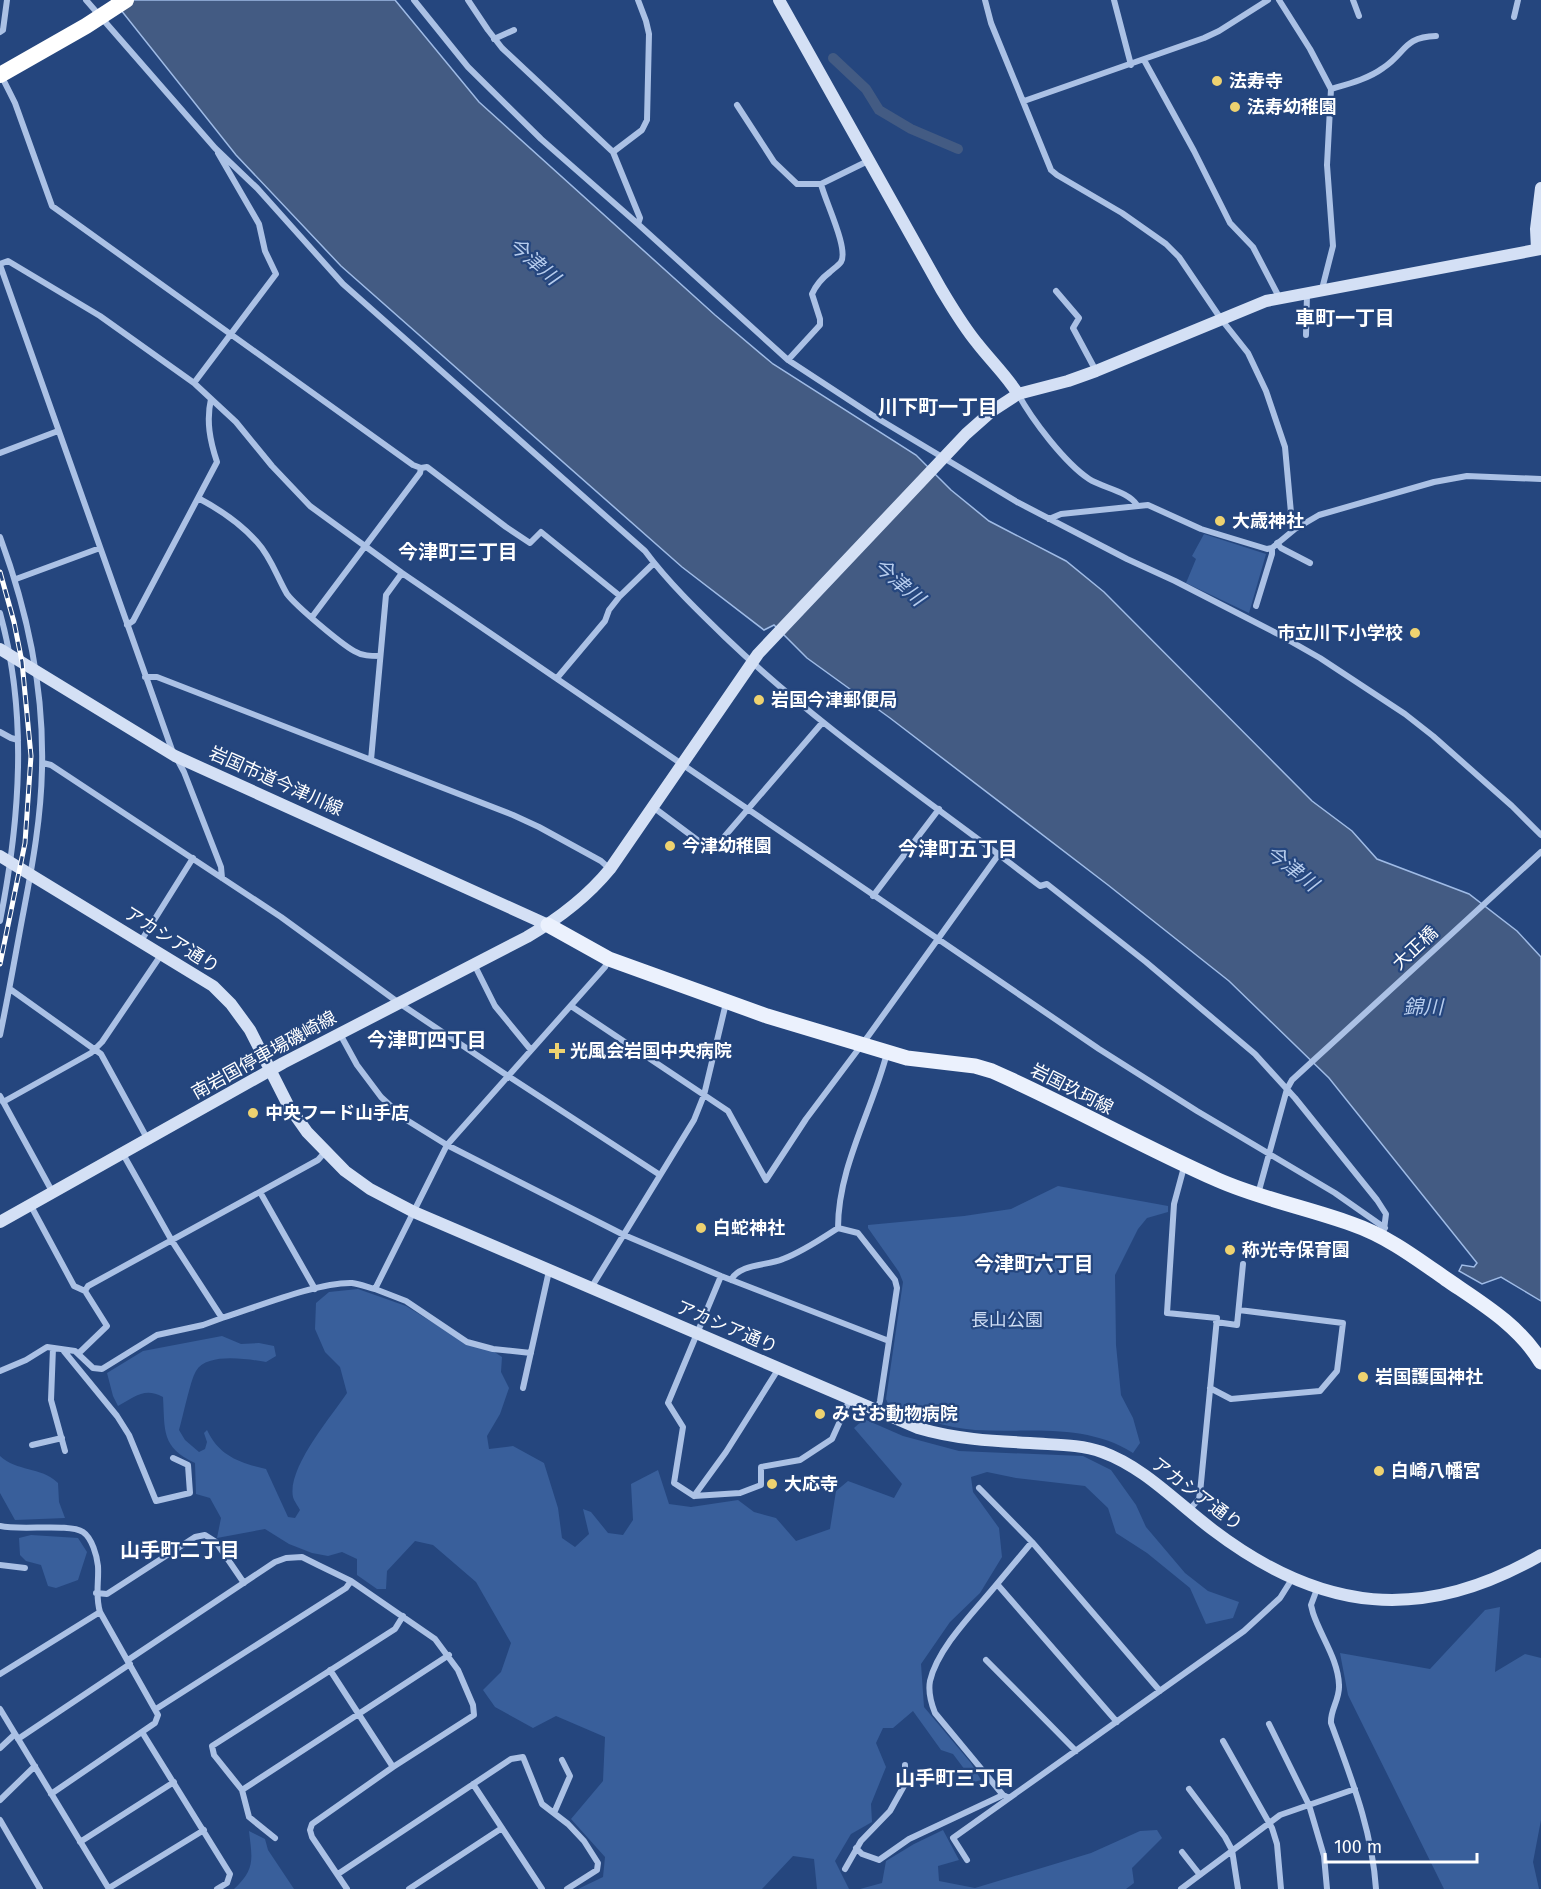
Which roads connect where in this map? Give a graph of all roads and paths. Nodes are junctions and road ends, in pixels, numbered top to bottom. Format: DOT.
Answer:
graph roads {
  1 [pos="7,0"];
  2 [pos="414,0"];
  3 [pos="468,0"];
  4 [pos="638,0"];
  5 [pos="779,0"];
  6 [pos="985,0"];
  7 [pos="1114,0"];
  8 [pos="1268,0"];
  9 [pos="1279,0"];
  10 [pos="1353,0"];
  11 [pos="1518,0"];
  12 [pos="105,5"];
  13 [pos="1359,16"];
  14 [pos="1514,16"];
  15 [pos="514,30"];
  16 [pos="0,32"];
  17 [pos="1436,36"];
  18 [pos="494,39"];
  19 [pos="1144,60"];
  20 [pos="1131,65"];
  21 [pos="0,75"];
  22 [pos="1330,89"];
  23 [pos="1024,101"];
  24 [pos="737,105"];
  25 [pos="215,148"];
  26 [pos="613,152"];
  27 [pos="868,161"];
  28 [pos="821,184"];
  29 [pos="1541,188"];
  30 [pos="639,224"];
  31 [pos="1539,249"];
  32 [pos="0,264"];
  33 [pos="1322,289"];
  34 [pos="1056,291"];
  35 [pos="1306,292"];
  36 [pos="1279,297"];
  37 [pos="1221,319"];
  38 [pos="229,335"];
  39 [pos="1306,335"];
  40 [pos="788,360"];
  41 [pos="1096,371"];
  42 [pos="194,383"];
  43 [pos="1017,394"];
  44 [pos="212,399"];
  45 [pos="58,431"];
  46 [pos="0,453"];
  47 [pos="940,461"];
  48 [pos="422,468"];
  49 [pos="1541,479"];
  50 [pos="198,498"];
  51 [pos="1137,505"];
  52 [pos="1049,519"];
  53 [pos="1295,529"];
  54 [pos="0,537"];
  55 [pos="1275,545"];
  56 [pos="364,546"];
  57 [pos="100,548"];
  58 [pos="654,563"];
  59 [pos="1310,563"];
  60 [pos="402,573"];
  61 [pos="15,579"];
  62 [pos="620,596"];
  63 [pos="1256,606"];
  64 [pos="0,613"];
  65 [pos="312,617"];
  66 [pos="127,624"];
  67 [pos="5,652"];
  68 [pos="380,656"];
  69 [pos="752,662"];
  70 [pos="36,672"];
  71 [pos="145,677"];
  72 [pos="557,678"];
  73 [pos="822,723"];
  74 [pos="0,732"];
  75 [pos="18,740"];
  76 [pos="175,756"];
  77 [pos="371,760"];
  78 [pos="43,763"];
  79 [pos="681,765"];
  80 [pos="653,807"];
  81 [pos="747,808"];
  82 [pos="939,809"];
  83 [pos="1541,835"];
  84 [pos="1541,852"];
  85 [pos="999,854"];
  86 [pos="193,858"];
  87 [pos="5,859"];
  88 [pos="610,869"];
  89 [pos="32,875"];
  90 [pos="222,878"];
  91 [pos="873,896"];
  92 [pos="0,921"];
  93 [pos="548,925"];
  94 [pos="937,940"];
  95 [pos="141,941"];
  96 [pos="162,954"];
  97 [pos="609,959"];
  98 [pos="474,964"];
  99 [pos="10,989"];
  100 [pos="727,1002"];
  101 [pos="399,1003"];
  102 [pos="571,1006"];
  103 [pos="340,1033"];
  104 [pos="0,1035"];
  105 [pos="861,1044"];
  106 [pos="96,1048"];
  107 [pos="531,1050"];
  108 [pos="887,1052"];
  109 [pos="270,1070"];
  110 [pos="508,1076"];
  111 [pos="1287,1089"];
  112 [pos="704,1095"];
  113 [pos="2,1099"];
  114 [pos="148,1140"];
  115 [pos="447,1145"];
  116 [pos="325,1152"];
  117 [pos="123,1154"];
  118 [pos="1269,1155"];
  119 [pos="1185,1165"];
  120 [pos="660,1175"];
  121 [pos="260,1192"];
  122 [pos="53,1193"];
  123 [pos="1257,1195"];
  124 [pos="31,1206"];
  125 [pos="414,1212"];
  126 [pos="0,1222"];
  127 [pos="838,1228"];
  128 [pos="1384,1232"];
  129 [pos="624,1235"];
  130 [pos="172,1241"];
  131 [pos="1243,1264"];
  132 [pos="549,1270"];
  133 [pos="721,1276"];
  134 [pos="731,1280"];
  135 [pos="591,1288"];
  136 [pos="315,1289"];
  137 [pos="375,1289"];
  138 [pos="85,1291"];
  139 [pos="1239,1310"];
  140 [pos="222,1318"];
  141 [pos="1216,1322"];
  142 [pos="697,1334"];
  143 [pos="889,1341"];
  144 [pos="53,1348"];
  145 [pos="63,1350"];
  146 [pos="79,1353"];
  147 [pos="531,1353"];
  148 [pos="1541,1362"];
  149 [pos="779,1368"];
  150 [pos="0,1371"];
  151 [pos="523,1388"];
  152 [pos="1210,1388"];
  153 [pos="850,1399"];
  154 [pos="877,1411"];
  155 [pos="62,1438"];
  156 [pos="32,1444"];
  157 [pos="65,1451"];
  158 [pos="173,1458"];
  159 [pos="979,1488"];
  160 [pos="694,1496"];
  161 [pos="1189,1511"];
  162 [pos="0,1526"];
  163 [pos="1032,1542"];
  164 [pos="1541,1555"];
  165 [pos="0,1565"];
  166 [pos="25,1568"];
  167 [pos="1292,1579"];
  168 [pos="351,1581"];
  169 [pos="244,1583"];
  170 [pos="997,1584"];
  171 [pos="1317,1589"];
  172 [pos="96,1593"];
  173 [pos="99,1612"];
  174 [pos="403,1616"];
  175 [pos="449,1655"];
  176 [pos="986,1660"];
  177 [pos="129,1662"];
  178 [pos="330,1670"];
  179 [pos="0,1674"];
  180 [pos="1160,1691"];
  181 [pos="0,1709"];
  182 [pos="156,1709"];
  183 [pos="358,1714"];
  184 [pos="1117,1722"];
  185 [pos="1269,1724"];
  186 [pos="142,1732"];
  187 [pos="17,1737"];
  188 [pos="1223,1742"];
  189 [pos="0,1748"];
  190 [pos="1076,1751"];
  191 [pos="562,1760"];
  192 [pos="906,1765"];
  193 [pos="35,1766"];
  194 [pos="393,1767"];
  195 [pos="174,1782"];
  196 [pos="473,1784"];
  197 [pos="1189,1789"];
  198 [pos="1355,1789"];
  199 [pos="242,1790"];
  200 [pos="51,1794"];
  201 [pos="1006,1796"];
  202 [pos="0,1800"];
  203 [pos="1309,1805"];
  204 [pos="554,1813"];
  205 [pos="0,1820"];
  206 [pos="1270,1823"];
  207 [pos="502,1828"];
  208 [pos="204,1830"];
  209 [pos="275,1838"];
  210 [pos="80,1842"];
  211 [pos="856,1848"];
  212 [pos="1232,1850"];
  213 [pos="1182,1852"];
  214 [pos="968,1860"];
  215 [pos="845,1869"];
  216 [pos="338,1874"];
  217 [pos="1200,1875"];
  218 [pos="1189,1886"];
  219 [pos="40,1889"];
  220 [pos="109,1889"];
  221 [pos="216,1889"];
  222 [pos="347,1889"];
  223 [pos="409,1889"];
  224 [pos="542,1889"];
  225 [pos="567,1889"];
  226 [pos="1181,1889"];
  227 [pos="1238,1889"];
  228 [pos="1281,1889"];
  229 [pos="1327,1889"];
  230 [pos="1376,1889"];
  1 -- 16 [label="street"];
  2 -- 30 [label="street"];
  3 -- 18 [label="street"];
  4 -- 26 [label="street"];
  5 -- 27 [label="street"];
  6 -- 23 [label="street"];
  7 -- 20 [label="street"];
  8 -- 19 [label="street"];
  9 -- 22 [label="street"];
  10 -- 13 [label="street"];
  11 -- 14 [label="street"];
  12 -- 21 [label="highway"];
  12 -- 25 [label="street"];
  15 -- 18 [label="street"];
  17 -- 22 [label="street"];
  18 -- 26 [label="street"];
  19 -- 20 [label="street"];
  19 -- 36 [label="street"];
  20 -- 23 [label="street"];
  21 -- 38 [label="street"];
  22 -- 33 [label="street"];
  23 -- 37 [label="street"];
  24 -- 28 [label="street"];
  25 -- 38 [label="street"];
  25 -- 58 [label="street"];
  26 -- 30 [label="street"];
  27 -- 28 [label="street"];
  27 -- 43 [label="street"];
  28 -- 40 [label="street"];
  29 -- 31 [label="street"];
  30 -- 40 [label="street"];
  31 -- 33 [label="street, 南岩国停車場磯崎線"];
  32 -- 42 [label="street"];
  32 -- 45 [label="street"];
  33 -- 35 [label="street, 南岩国停車場磯崎線"];
  34 -- 41 [label="street"];
  35 -- 36 [label="street, 南岩国停車場磯崎線"];
  35 -- 39 [label="street"];
  36 -- 37 [label="street, 南岩国停車場磯崎線"];
  37 -- 41 [label="street, 南岩国停車場磯崎線"];
  37 -- 53 [label="street"];
  38 -- 42 [label="street"];
  38 -- 48 [label="street"];
  40 -- 47 [label="street"];
  41 -- 43 [label="street, 南岩国停車場磯崎線"];
  42 -- 44 [label="street"];
  43 -- 47 [label="street, 南岩国停車場磯崎線"];
  43 -- 51 [label="street"];
  44 -- 50 [label="street"];
  44 -- 56 [label="street"];
  45 -- 46 [label="street"];
  45 -- 57 [label="street"];
  47 -- 52 [label="street"];
  47 -- 69 [label="street, 南岩国停車場磯崎線"];
  48 -- 56 [label="street"];
  48 -- 62 [label="street"];
  49 -- 53 [label="street"];
  50 -- 65 [label="street"];
  50 -- 66 [label="street"];
  51 -- 52 [label="street"];
  51 -- 55 [label="street"];
  52 -- 83 [label="street"];
  53 -- 55 [label="street"];
  54 -- 61 [label="street"];
  55 -- 59 [label="street"];
  55 -- 63 [label="street"];
  56 -- 60 [label="street"];
  56 -- 65 [label="street"];
  57 -- 61 [label="street"];
  57 -- 66 [label="street"];
  58 -- 62 [label="street"];
  58 -- 69 [label="street"];
  60 -- 68 [label="street"];
  60 -- 72 [label="street"];
  61 -- 70 [label="street"];
  62 -- 72 [label="street"];
  64 -- 67 [label="street"];
  65 -- 68 [label="street"];
  66 -- 71 [label="street"];
  67 -- 70 [label="street, 岩国市道今津川線"];
  67 -- 75 [label="street"];
  68 -- 77 [label="street"];
  69 -- 73 [label="street"];
  69 -- 79 [label="street, 南岩国停車場磯崎線"];
  70 -- 76 [label="street, 岩国市道今津川線"];
  70 -- 78 [label="street"];
  71 -- 76 [label="street"];
  71 -- 77 [label="street"];
  72 -- 79 [label="street"];
  73 -- 81 [label="street"];
  73 -- 82 [label="street"];
  74 -- 75 [label="street"];
  75 -- 87 [label="street"];
  76 -- 90 [label="street"];
  76 -- 93 [label="street, 岩国市道今津川線"];
  77 -- 88 [label="street"];
  78 -- 86 [label="street"];
  78 -- 89 [label="street"];
  79 -- 80 [label="street, 南岩国停車場磯崎線"];
  79 -- 81 [label="street"];
  80 -- 81 [label="street"];
  80 -- 88 [label="street, 南岩国停車場磯崎線"];
  81 -- 91 [label="street"];
  82 -- 85 [label="street"];
  82 -- 91 [label="street"];
  84 -- 111 [label="street, 大正橋"];
  85 -- 94 [label="street"];
  85 -- 111 [label="street"];
  86 -- 90 [label="street"];
  86 -- 95 [label="street"];
  87 -- 89 [label="street, アカシア通り"];
  87 -- 92 [label="street"];
  88 -- 93 [label="street, 南岩国停車場磯崎線"];
  89 -- 95 [label="street, アカシア通り"];
  89 -- 99 [label="street"];
  90 -- 101 [label="street"];
  91 -- 94 [label="street"];
  93 -- 97 [label="main road, 岩国玖珂線"];
  93 -- 98 [label="street, 南岩国停車場磯崎線"];
  94 -- 105 [label="street"];
  94 -- 118 [label="street"];
  95 -- 96 [label="street, アカシア通り"];
  96 -- 106 [label="street"];
  96 -- 109 [label="street, アカシア通り"];
  97 -- 100 [label="main road, 岩国玖珂線"];
  97 -- 102 [label="street"];
  98 -- 101 [label="street, 南岩国停車場磯崎線"];
  98 -- 107 [label="street"];
  99 -- 104 [label="street"];
  99 -- 106 [label="street"];
  100 -- 105 [label="main road, 岩国玖珂線"];
  100 -- 112 [label="street"];
  101 -- 103 [label="street, 南岩国停車場磯崎線"];
  101 -- 110 [label="street"];
  102 -- 107 [label="street"];
  102 -- 112 [label="street"];
  103 -- 109 [label="street, 南岩国停車場磯崎線"];
  103 -- 115 [label="street"];
  105 -- 108 [label="main road, 岩国玖珂線"];
  105 -- 112 [label="street"];
  106 -- 113 [label="street"];
  106 -- 114 [label="street"];
  107 -- 110 [label="street"];
  108 -- 119 [label="main road, 岩国玖珂線"];
  108 -- 127 [label="street"];
  109 -- 114 [label="street, 南岩国停車場磯崎線"];
  109 -- 116 [label="street, アカシア通り"];
  110 -- 115 [label="street"];
  110 -- 120 [label="street"];
  111 -- 118 [label="street"];
  111 -- 128 [label="street"];
  112 -- 120 [label="street"];
  113 -- 122 [label="street"];
  114 -- 117 [label="street, 南岩国停車場磯崎線"];
  115 -- 125 [label="street"];
  115 -- 129 [label="street"];
  116 -- 121 [label="street"];
  116 -- 125 [label="street, アカシア通り"];
  117 -- 122 [label="street, 南岩国停車場磯崎線"];
  117 -- 130 [label="street"];
  118 -- 123 [label="street"];
  118 -- 128 [label="street"];
  119 -- 123 [label="main road, 岩国玖珂線"];
  119 -- 141 [label="street"];
  120 -- 129 [label="street"];
  121 -- 130 [label="street"];
  121 -- 136 [label="street"];
  122 -- 124 [label="street, 南岩国停車場磯崎線"];
  123 -- 128 [label="main road, 岩国玖珂線"];
  124 -- 126 [label="street, 南岩国停車場磯崎線"];
  124 -- 138 [label="street"];
  125 -- 132 [label="street, アカシア通り"];
  125 -- 137 [label="street"];
  127 -- 134 [label="street"];
  127 -- 143 [label="street"];
  128 -- 148 [label="main road, 岩国玖珂線"];
  129 -- 133 [label="street"];
  129 -- 135 [label="street"];
  130 -- 138 [label="street"];
  130 -- 140 [label="street"];
  131 -- 139 [label="street"];
  132 -- 135 [label="street, アカシア通り"];
  132 -- 147 [label="street"];
  133 -- 134 [label="street"];
  133 -- 142 [label="street"];
  134 -- 143 [label="street"];
  135 -- 142 [label="street, アカシア通り"];
  136 -- 137 [label="street"];
  136 -- 140 [label="street"];
  137 -- 147 [label="street"];
  138 -- 146 [label="street"];
  139 -- 141 [label="street"];
  139 -- 152 [label="street"];
  140 -- 146 [label="street"];
  141 -- 152 [label="street"];
  142 -- 149 [label="street, アカシア通り"];
  142 -- 160 [label="street"];
  143 -- 154 [label="street"];
  144 -- 145 [label="street"];
  144 -- 150 [label="street"];
  144 -- 155 [label="street"];
  145 -- 146 [label="street"];
  145 -- 158 [label="street"];
  147 -- 151 [label="street"];
  149 -- 153 [label="street, アカシア通り"];
  149 -- 160 [label="street"];
  152 -- 161 [label="street"];
  153 -- 154 [label="street, アカシア通り"];
  153 -- 160 [label="street"];
  154 -- 161 [label="street, アカシア通り"];
  155 -- 156 [label="street"];
  155 -- 157 [label="street"];
  159 -- 163 [label="street"];
  161 -- 167 [label="street, アカシア通り"];
  162 -- 172 [label="street"];
  163 -- 170 [label="street"];
  163 -- 180 [label="street"];
  164 -- 171 [label="street, アカシア通り"];
  165 -- 166 [label="street"];
  167 -- 171 [label="street, アカシア通り"];
  167 -- 180 [label="street"];
  168 -- 169 [label="street"];
  168 -- 174 [label="street"];
  168 -- 182 [label="street"];
  169 -- 172 [label="street"];
  169 -- 177 [label="street"];
  170 -- 184 [label="street"];
  170 -- 201 [label="street"];
  171 -- 198 [label="street"];
  172 -- 173 [label="street"];
  173 -- 177 [label="street"];
  173 -- 179 [label="street"];
  174 -- 175 [label="street"];
  174 -- 178 [label="street"];
  175 -- 183 [label="street"];
  175 -- 194 [label="street"];
  176 -- 190 [label="street"];
  177 -- 182 [label="street"];
  177 -- 187 [label="street"];
  178 -- 183 [label="street"];
  178 -- 199 [label="street"];
  180 -- 184 [label="street"];
  181 -- 187 [label="street"];
  182 -- 186 [label="street"];
  183 -- 194 [label="street"];
  183 -- 199 [label="street"];
  184 -- 190 [label="street"];
  185 -- 203 [label="street"];
  186 -- 195 [label="street"];
  186 -- 200 [label="street"];
  187 -- 189 [label="street"];
  187 -- 193 [label="street"];
  188 -- 206 [label="street"];
  190 -- 201 [label="street"];
  191 -- 204 [label="street"];
  192 -- 211 [label="street"];
  193 -- 200 [label="street"];
  193 -- 202 [label="street"];
  194 -- 216 [label="street"];
  195 -- 208 [label="street"];
  195 -- 210 [label="street"];
  196 -- 204 [label="street"];
  196 -- 207 [label="street"];
  196 -- 216 [label="street"];
  197 -- 212 [label="street"];
  198 -- 203 [label="street"];
  198 -- 230 [label="street"];
  199 -- 209 [label="street"];
  200 -- 210 [label="street"];
  201 -- 211 [label="street"];
  201 -- 214 [label="street"];
  203 -- 206 [label="street"];
  203 -- 229 [label="street"];
  204 -- 225 [label="street"];
  205 -- 219 [label="street"];
  206 -- 212 [label="street"];
  206 -- 228 [label="street"];
  207 -- 223 [label="street"];
  207 -- 224 [label="street"];
  208 -- 220 [label="street"];
  208 -- 221 [label="street"];
  210 -- 220 [label="street"];
  211 -- 215 [label="street"];
  212 -- 217 [label="street"];
  212 -- 227 [label="street"];
  213 -- 217 [label="street"];
  216 -- 222 [label="street"];
  217 -- 218 [label="street"];
  218 -- 226 [label="street"];
}
